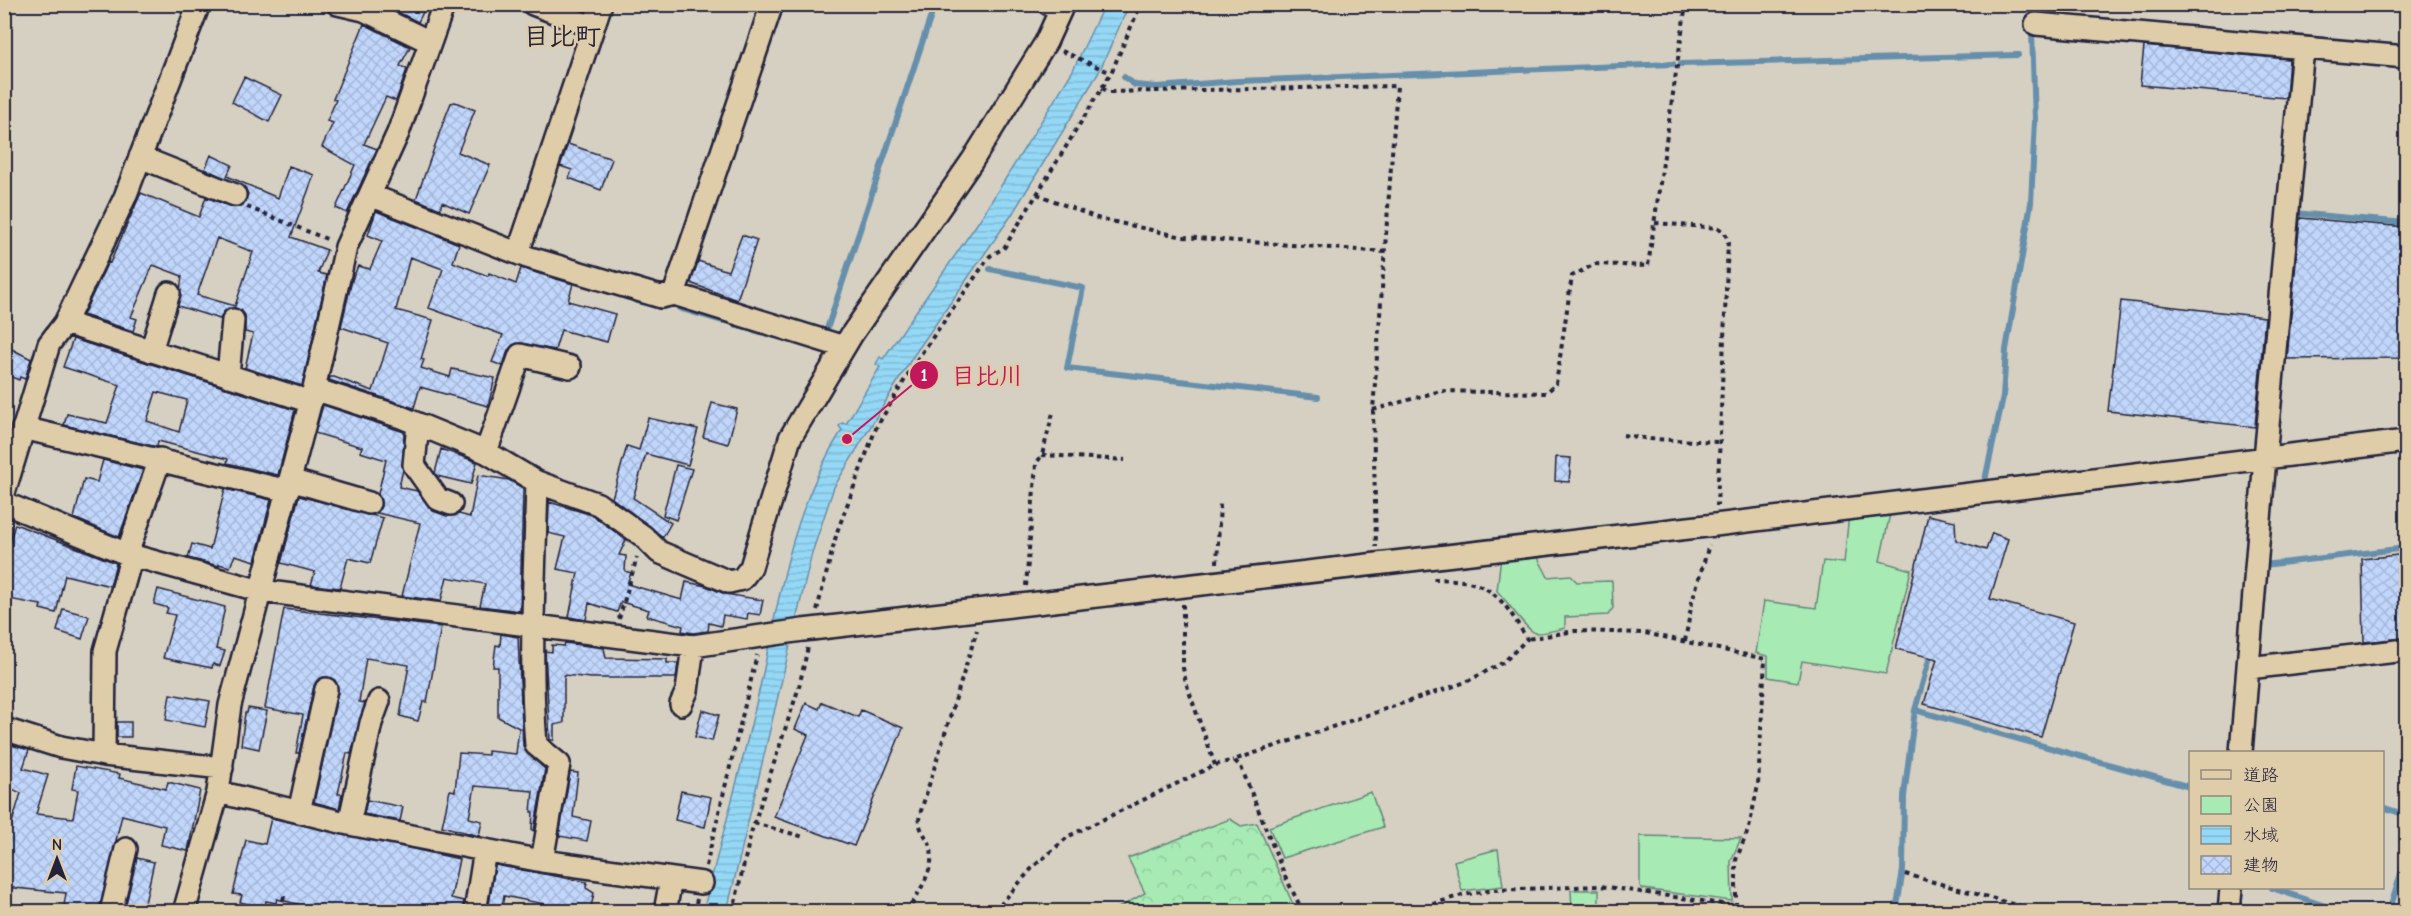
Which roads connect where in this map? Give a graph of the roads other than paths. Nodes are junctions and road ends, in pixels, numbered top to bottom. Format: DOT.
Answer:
graph roads {
  1 [pos="199,4"];
  2 [pos="338,4"];
  3 [pos="444,4"];
  4 [pos="533,4"];
  5 [pos="601,4"];
  6 [pos="772,4"];
  7 [pos="1049,4"];
  8 [pos="2036,24"];
  9 [pos="594,27"];
  10 [pos="430,42"];
  11 [pos="2303,48"];
  12 [pos="2406,57"];
  13 [pos="140,157"];
  14 [pos="235,195"];
  15 [pos="370,195"];
  16 [pos="518,253"];
  17 [pos="169,293"];
  18 [pos="674,294"];
  19 [pos="233,320"];
  20 [pos="64,323"];
  21 [pos="844,347"];
  22 [pos="151,351"];
  23 [pos="570,367"];
  24 [pos="228,376"];
  25 [pos="312,396"];
  26 [pos="418,424"];
  27 [pos="23,428"];
  28 [pos="2406,441"];
  29 [pos="486,452"];
  30 [pos="2265,458"];
  31 [pos="160,459"];
  32 [pos="537,482"];
  33 [pos="289,485"];
  34 [pos="4,493"];
  35 [pos="4,503"];
  36 [pos="369,503"];
  37 [pos="451,504"];
  38 [pos="130,554"];
  39 [pos="261,591"];
  40 [pos="532,626"];
  41 [pos="693,646"];
  42 [pos="2406,650"];
  43 [pos="2248,668"];
  44 [pos="326,688"];
  45 [pos="379,701"];
  46 [pos="681,704"];
  47 [pos="4,729"];
  48 [pos="2241,751"];
  49 [pos="104,755"];
  50 [pos="222,768"];
  51 [pos="218,792"];
  52 [pos="299,812"];
  53 [pos="349,824"];
  54 [pos="126,849"];
  55 [pos="485,850"];
  56 [pos="542,861"];
  57 [pos="671,879"];
  58 [pos="702,883"];
  59 [pos="2231,889"];
  60 [pos="111,912"];
  61 [pos="184,912"];
  62 [pos="475,912"];
  63 [pos="665,912"];
  64 [pos="2229,912"];
  1 -- 13 [label="street"];
  2 -- 10 [label="street"];
  3 -- 10 [label="street"];
  4 -- 9 [label="street"];
  5 -- 9 [label="street"];
  6 -- 18 [label="street"];
  7 -- 21 [label="street"];
  8 -- 11 [label="street"];
  9 -- 16 [label="street"];
  10 -- 15 [label="street"];
  11 -- 12 [label="street"];
  11 -- 30 [label="street"];
  13 -- 14 [label="street"];
  13 -- 20 [label="street"];
  15 -- 16 [label="street"];
  15 -- 25 [label="street"];
  16 -- 18 [label="street"];
  17 -- 22 [label="street"];
  18 -- 21 [label="street"];
  19 -- 24 [label="street"];
  20 -- 22 [label="street"];
  20 -- 27 [label="street"];
  21 -- 32 [label="street"];
  22 -- 24 [label="street"];
  23 -- 29 [label="street"];
  24 -- 25 [label="street"];
  25 -- 26 [label="street"];
  25 -- 33 [label="street"];
  26 -- 29 [label="street"];
  26 -- 37 [label="street"];
  27 -- 31 [label="street"];
  27 -- 34 [label="street"];
  28 -- 30 [label="street"];
  29 -- 32 [label="street"];
  30 -- 41 [label="street"];
  30 -- 43 [label="street"];
  31 -- 33 [label="street"];
  31 -- 38 [label="street"];
  32 -- 40 [label="street"];
  33 -- 36 [label="street"];
  33 -- 39 [label="street"];
  35 -- 38 [label="street"];
  38 -- 39 [label="street"];
  38 -- 49 [label="street"];
  39 -- 40 [label="street"];
  39 -- 50 [label="street"];
  40 -- 41 [label="street"];
  40 -- 56 [label="street"];
  41 -- 46 [label="street"];
  42 -- 43 [label="street"];
  43 -- 48 [label="street"];
  44 -- 52 [label="street"];
  45 -- 53 [label="street"];
  47 -- 49 [label="street"];
  49 -- 50 [label="street"];
  50 -- 51 [label="street"];
  51 -- 52 [label="street"];
  51 -- 61 [label="street"];
  52 -- 53 [label="street"];
  53 -- 55 [label="street"];
  54 -- 60 [label="street"];
  55 -- 56 [label="street"];
  55 -- 62 [label="street"];
  56 -- 57 [label="street"];
  57 -- 58 [label="street"];
  57 -- 63 [label="street"];
  59 -- 64 [label="street"];
}
